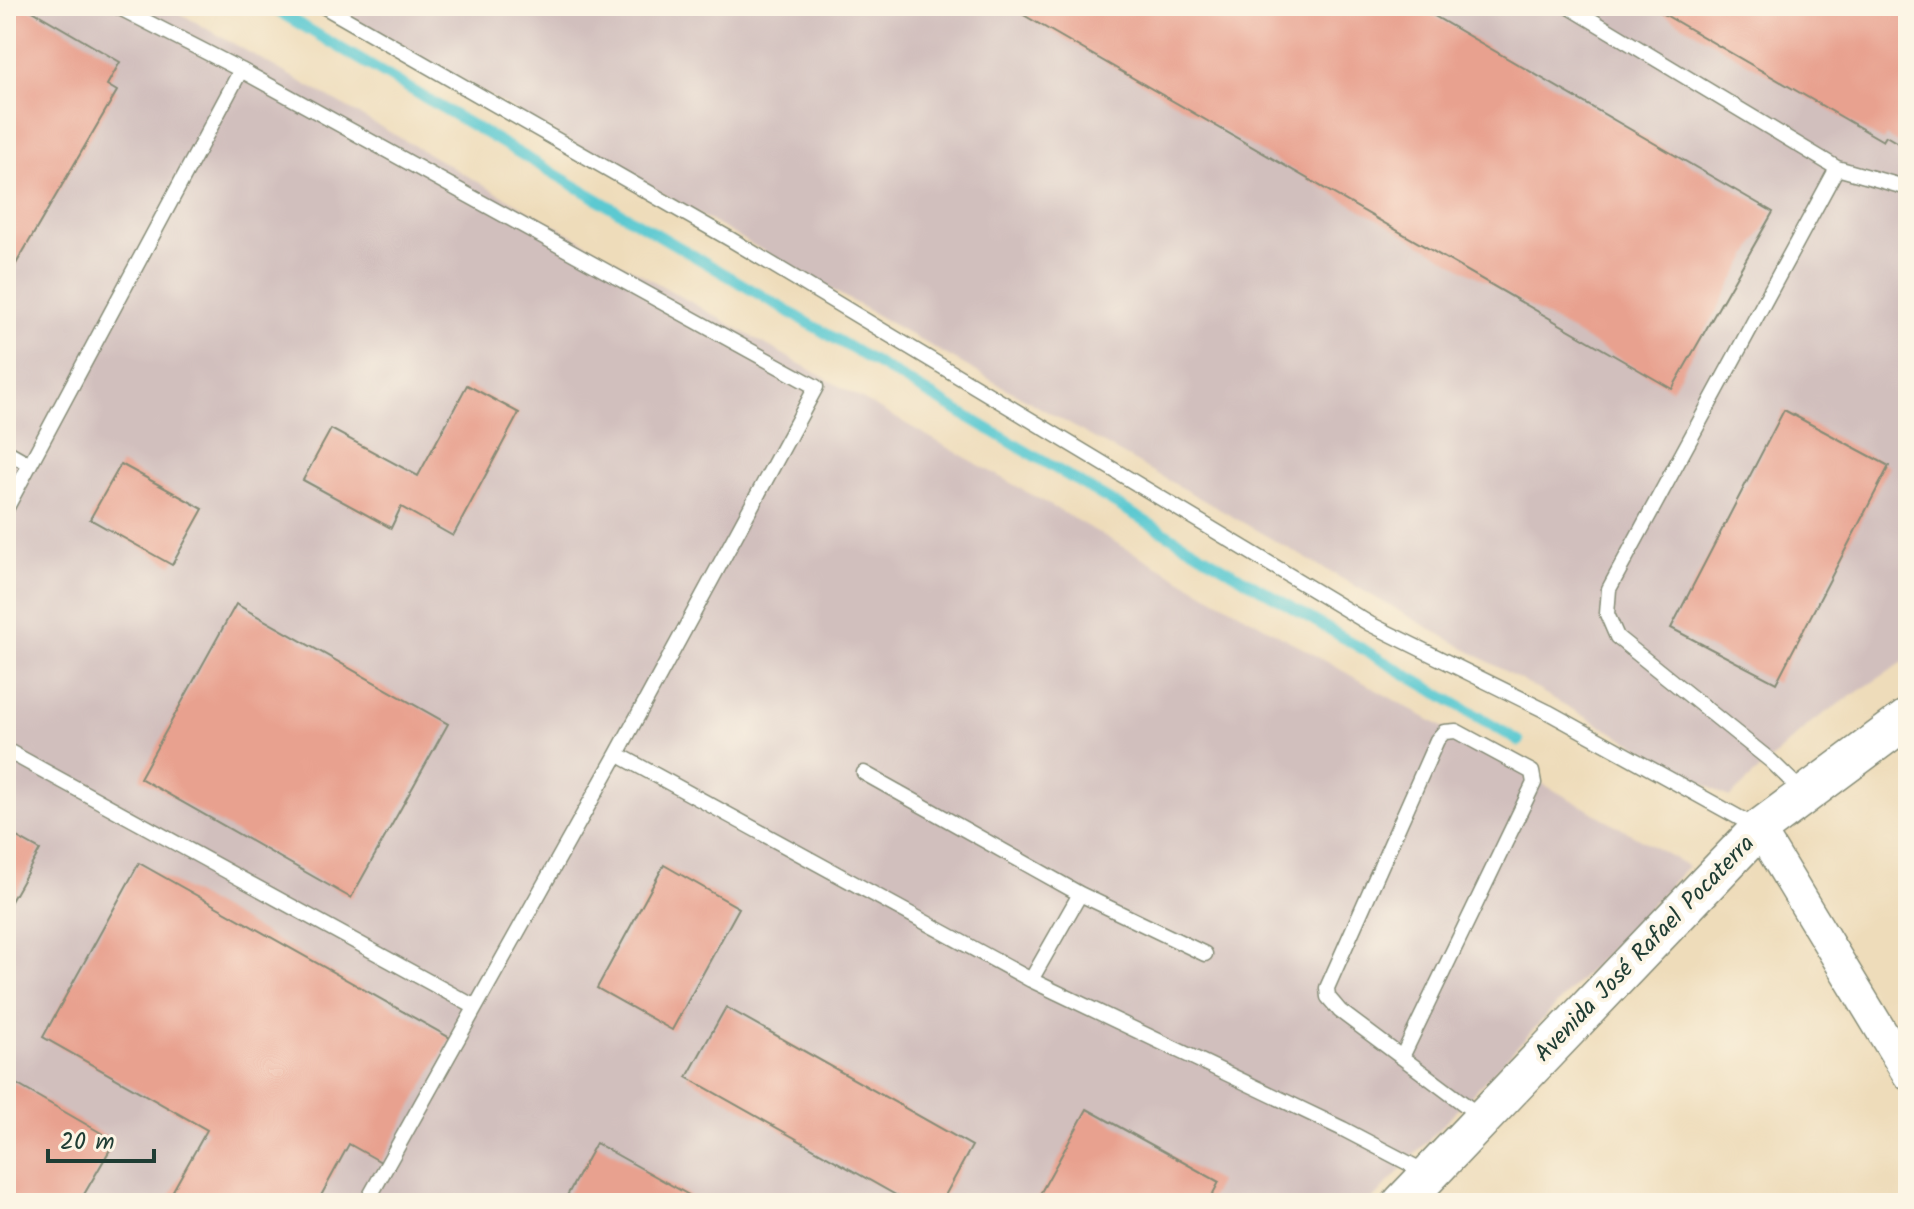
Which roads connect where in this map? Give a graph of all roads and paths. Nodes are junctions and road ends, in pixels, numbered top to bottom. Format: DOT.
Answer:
graph roads {
  1 [pos="116,6"];
  2 [pos="323,6"];
  3 [pos="1568,6"];
  4 [pos="241,70"];
  5 [pos="1837,168"];
  6 [pos="1908,188"];
  7 [pos="6,451"];
  8 [pos="29,464"];
  9 [pos="6,509"];
  10 [pos="1908,718"];
  11 [pos="6,750"];
  12 [pos="617,754"];
  13 [pos="864,773"];
  14 [pos="1805,794"];
  15 [pos="1759,829"];
  16 [pos="1080,894"];
  17 [pos="1205,954"];
  18 [pos="1031,980"];
  19 [pos="475,1007"];
  20 [pos="1402,1057"];
  21 [pos="1908,1075"];
  22 [pos="1484,1119"];
  23 [pos="1429,1174"];
  24 [pos="366,1203"];
  25 [pos="1402,1203"];
  1 -- 4 [label="lane"];
  2 -- 15 [label="lane"];
  3 -- 5 [label="lane"];
  4 -- 8 [label="lane"];
  4 -- 12 [label="lane"];
  5 -- 6 [label="lane"];
  5 -- 14 [label="lane"];
  7 -- 8 [label="lane"];
  8 -- 9 [label="lane"];
  10 -- 14 [label="street, Avenida José Rafael Pocaterra"];
  11 -- 19 [label="lane"];
  12 -- 18 [label="lane"];
  12 -- 19 [label="lane"];
  13 -- 16 [label="lane"];
  14 -- 15 [label="street, Avenida José Rafael Pocaterra"];
  15 -- 21 [label="street"];
  15 -- 22 [label="street, Avenida José Rafael Pocaterra"];
  16 -- 17 [label="lane"];
  16 -- 18 [label="lane"];
  18 -- 23 [label="lane"];
  19 -- 24 [label="lane"];
  20 -- 20 [label="lane"];
  20 -- 22 [label="lane"];
  22 -- 23 [label="street, Avenida José Rafael Pocaterra"];
  23 -- 25 [label="street, Avenida José Rafael Pocaterra"];
}
